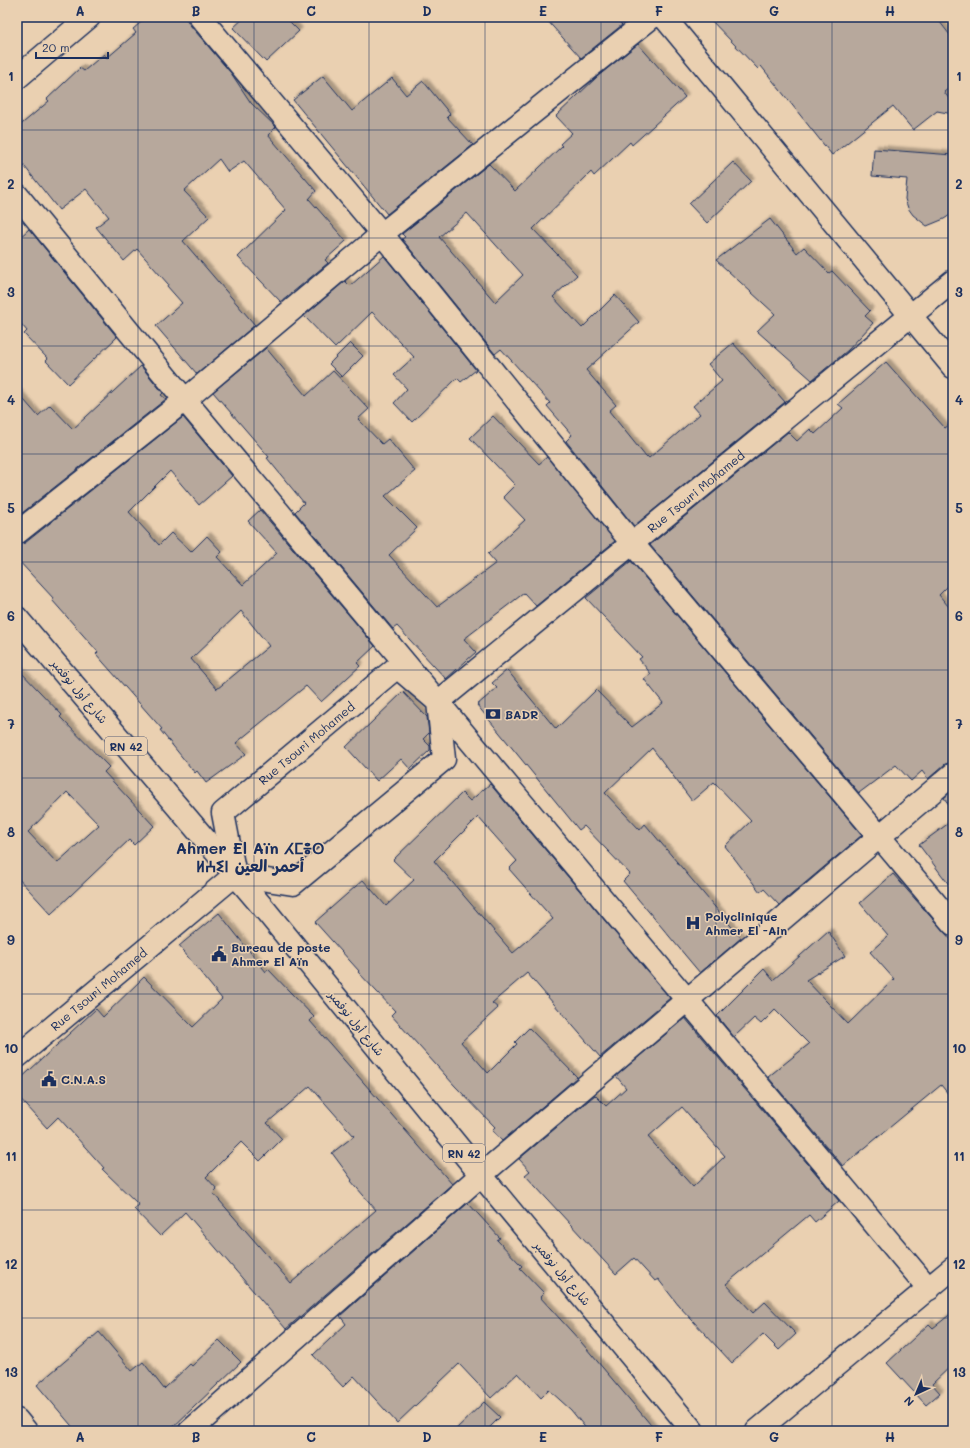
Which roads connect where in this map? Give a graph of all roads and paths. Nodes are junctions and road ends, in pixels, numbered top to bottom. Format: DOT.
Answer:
graph roads {
  1 [pos="89,17"];
  2 [pos="200,17"];
  3 [pos="652,17"];
  4 [pos="664,17"];
  5 [pos="17,78"];
  6 [pos="17,195"];
  7 [pos="382,234"];
  8 [pos="953,281"];
  9 [pos="911,317"];
  10 [pos="953,367"];
  11 [pos="185,400"];
  12 [pos="17,533"];
  13 [pos="632,543"];
  14 [pos="17,618"];
  15 [pos="438,702"];
  16 [pos="953,774"];
  17 [pos="879,836"];
  18 [pos="235,875"];
  19 [pos="953,924"];
  20 [pos="687,1000"];
  21 [pos="17,1057"];
  22 [pos="481,1175"];
  23 [pos="953,1268"];
  24 [pos="929,1289"];
  25 [pos="17,1420"];
  26 [pos="26,1431"];
  27 [pos="190,1431"];
  28 [pos="693,1431"];
  29 [pos="757,1431"];
  1 -- 5 [label="street"];
  2 -- 7 [label="street"];
  3 -- 7 [label="street"];
  4 -- 9 [label="street"];
  6 -- 11 [label="street"];
  7 -- 11 [label="street"];
  7 -- 13 [label="street"];
  8 -- 9 [label="street, Rue Tsouri Mohamed"];
  9 -- 10 [label="street"];
  9 -- 13 [label="street, Rue Tsouri Mohamed"];
  11 -- 12 [label="street"];
  11 -- 15 [label="street"];
  13 -- 15 [label="street, Rue Tsouri Mohamed"];
  13 -- 17 [label="street"];
  14 -- 18 [label="street, شارع أول نوفمبر / RN 42"];
  15 -- 18 [label="street"];
  15 -- 18 [label="street, Rue Tsouri Mohamed"];
  15 -- 20 [label="street"];
  16 -- 17 [label="street"];
  17 -- 19 [label="street"];
  17 -- 20 [label="street"];
  18 -- 21 [label="street, Rue Tsouri Mohamed"];
  18 -- 22 [label="street, شارع أول نوفمبر / RN 42"];
  20 -- 22 [label="street"];
  20 -- 24 [label="street"];
  22 -- 27 [label="street"];
  22 -- 28 [label="street, شارع أول نوفمبر / RN 42"];
  23 -- 24 [label="street"];
  24 -- 29 [label="street"];
  25 -- 26 [label="street"];
}
